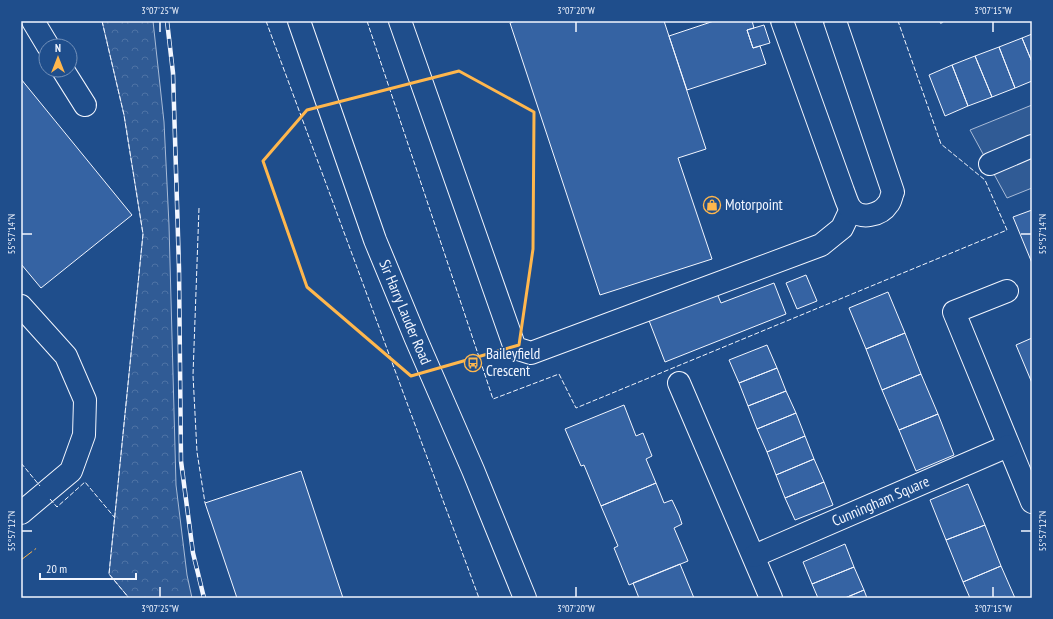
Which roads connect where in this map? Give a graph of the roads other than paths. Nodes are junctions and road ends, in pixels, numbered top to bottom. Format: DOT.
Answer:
graph roads {
  1 [pos="33,21"];
  2 [pos="299,21"];
  3 [pos="400,21"];
  4 [pos="782,21"];
  5 [pos="835,21"];
  6 [pos="43,38"];
  7 [pos="68,78"];
  8 [pos="85,105"];
  9 [pos="1032,146"];
  10 [pos="990,164"];
  11 [pos="851,209"];
  12 [pos="1007,291"];
  13 [pos="21,306"];
  14 [pos="678,383"];
  15 [pos="1008,446"];
  16 [pos="1032,502"];
  17 [pos="21,513"];
  18 [pos="754,556"];
  19 [pos="525,598"];
  20 [pos="770,598"];
  1 -- 6 [label="street"];
  2 -- 19 [label="street, Sir Harry Lauder Road"];
  3 -- 11 [label="street"];
  4 -- 11 [label="street"];
  5 -- 11 [label="street"];
  7 -- 8 [label="street"];
  9 -- 10 [label="street"];
  12 -- 15 [label="street"];
  13 -- 17 [label="street"];
  14 -- 18 [label="street"];
  15 -- 16 [label="street"];
  15 -- 18 [label="street, Cunningham Square"];
  18 -- 20 [label="street"];
}
